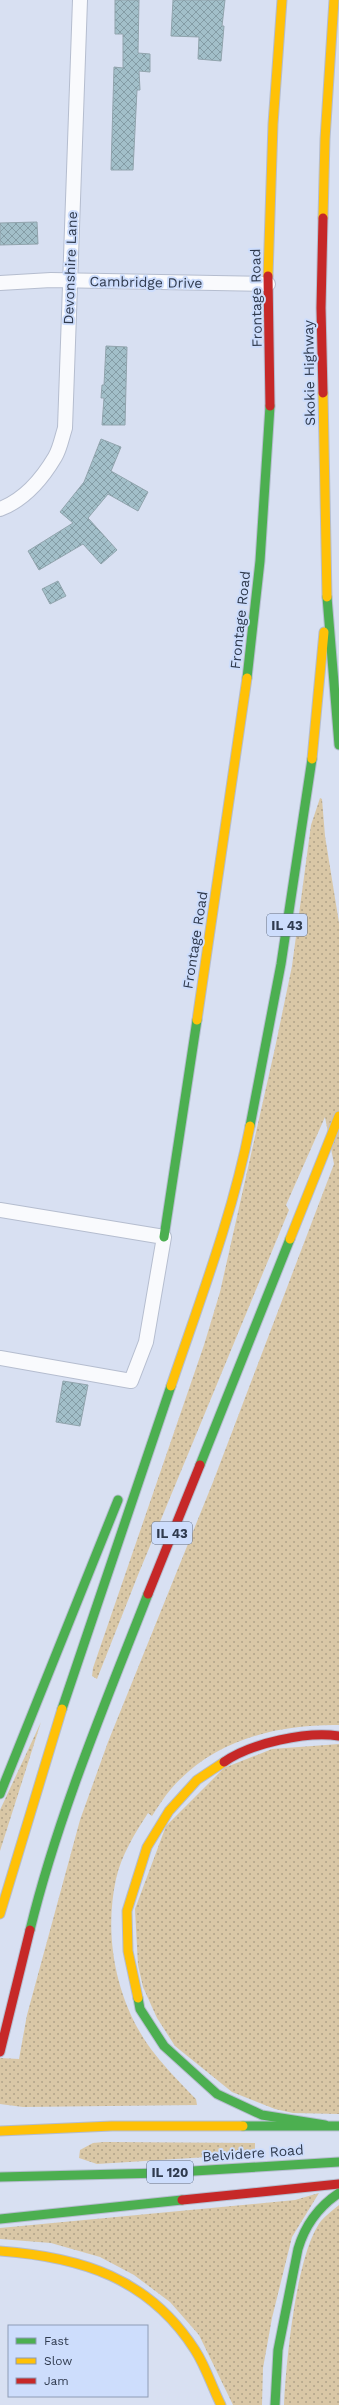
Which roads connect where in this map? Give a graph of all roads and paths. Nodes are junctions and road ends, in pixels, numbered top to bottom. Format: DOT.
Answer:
graph roads {
  1 [pos="80,0"];
  2 [pos="282,0"];
  3 [pos="334,0"];
  4 [pos="70,280"];
  5 [pos="0,283"];
  6 [pos="268,284"];
  7 [pos="0,510"];
  8 [pos="327,595"];
  9 [pos="339,745"];
  10 [pos="339,1116"];
  11 [pos="0,1210"];
  12 [pos="164,1237"];
  13 [pos="0,1358"];
  14 [pos="154,1438"];
  15 [pos="339,1736"];
  16 [pos="0,1794"];
  17 [pos="0,1914"];
  18 [pos="0,2052"];
  19 [pos="32,2120"];
  20 [pos="325,2125"];
  21 [pos="112,2126"];
  22 [pos="339,2126"];
  23 [pos="0,2131"];
  24 [pos="339,2162"];
  25 [pos="0,2177"];
  26 [pos="339,2184"];
  27 [pos="339,2193"];
  28 [pos="0,2218"];
  29 [pos="0,2251"];
  30 [pos="221,2405"];
  31 [pos="275,2405"];
  1 -- 4 [label="street, Devonshire Lane"];
  2 -- 6 [label="main road, Frontage Road"];
  3 -- 8 [label="main road, Skokie Highway"];
  4 -- 5 [label="street, Cambridge Drive"];
  4 -- 6 [label="street, Cambridge Drive"];
  4 -- 7 [label="street, Devonshire Lane"];
  6 -- 12 [label="main road, Frontage Road"];
  8 -- 9 [label="main road, Skokie Highway"];
  8 -- 14 [label="main road, IL 43"];
  10 -- 18 [label="main road, IL 43"];
  11 -- 12 [label="street"];
  12 -- 13 [label="street"];
  14 -- 16 [label="main road"];
  14 -- 17 [label="main road, IL 43"];
  15 -- 20 [label="main road"];
  19 -- 21 [label="main road"];
  20 -- 21 [label="main road, Belvidere Road"];
  20 -- 22 [label="main road, Belvidere Road"];
  21 -- 23 [label="main road, Belvidere Road"];
  24 -- 25 [label="main road, Belvidere Road / IL 120"];
  26 -- 28 [label="main road"];
  27 -- 31 [label="main road"];
  29 -- 30 [label="main road"];
}
